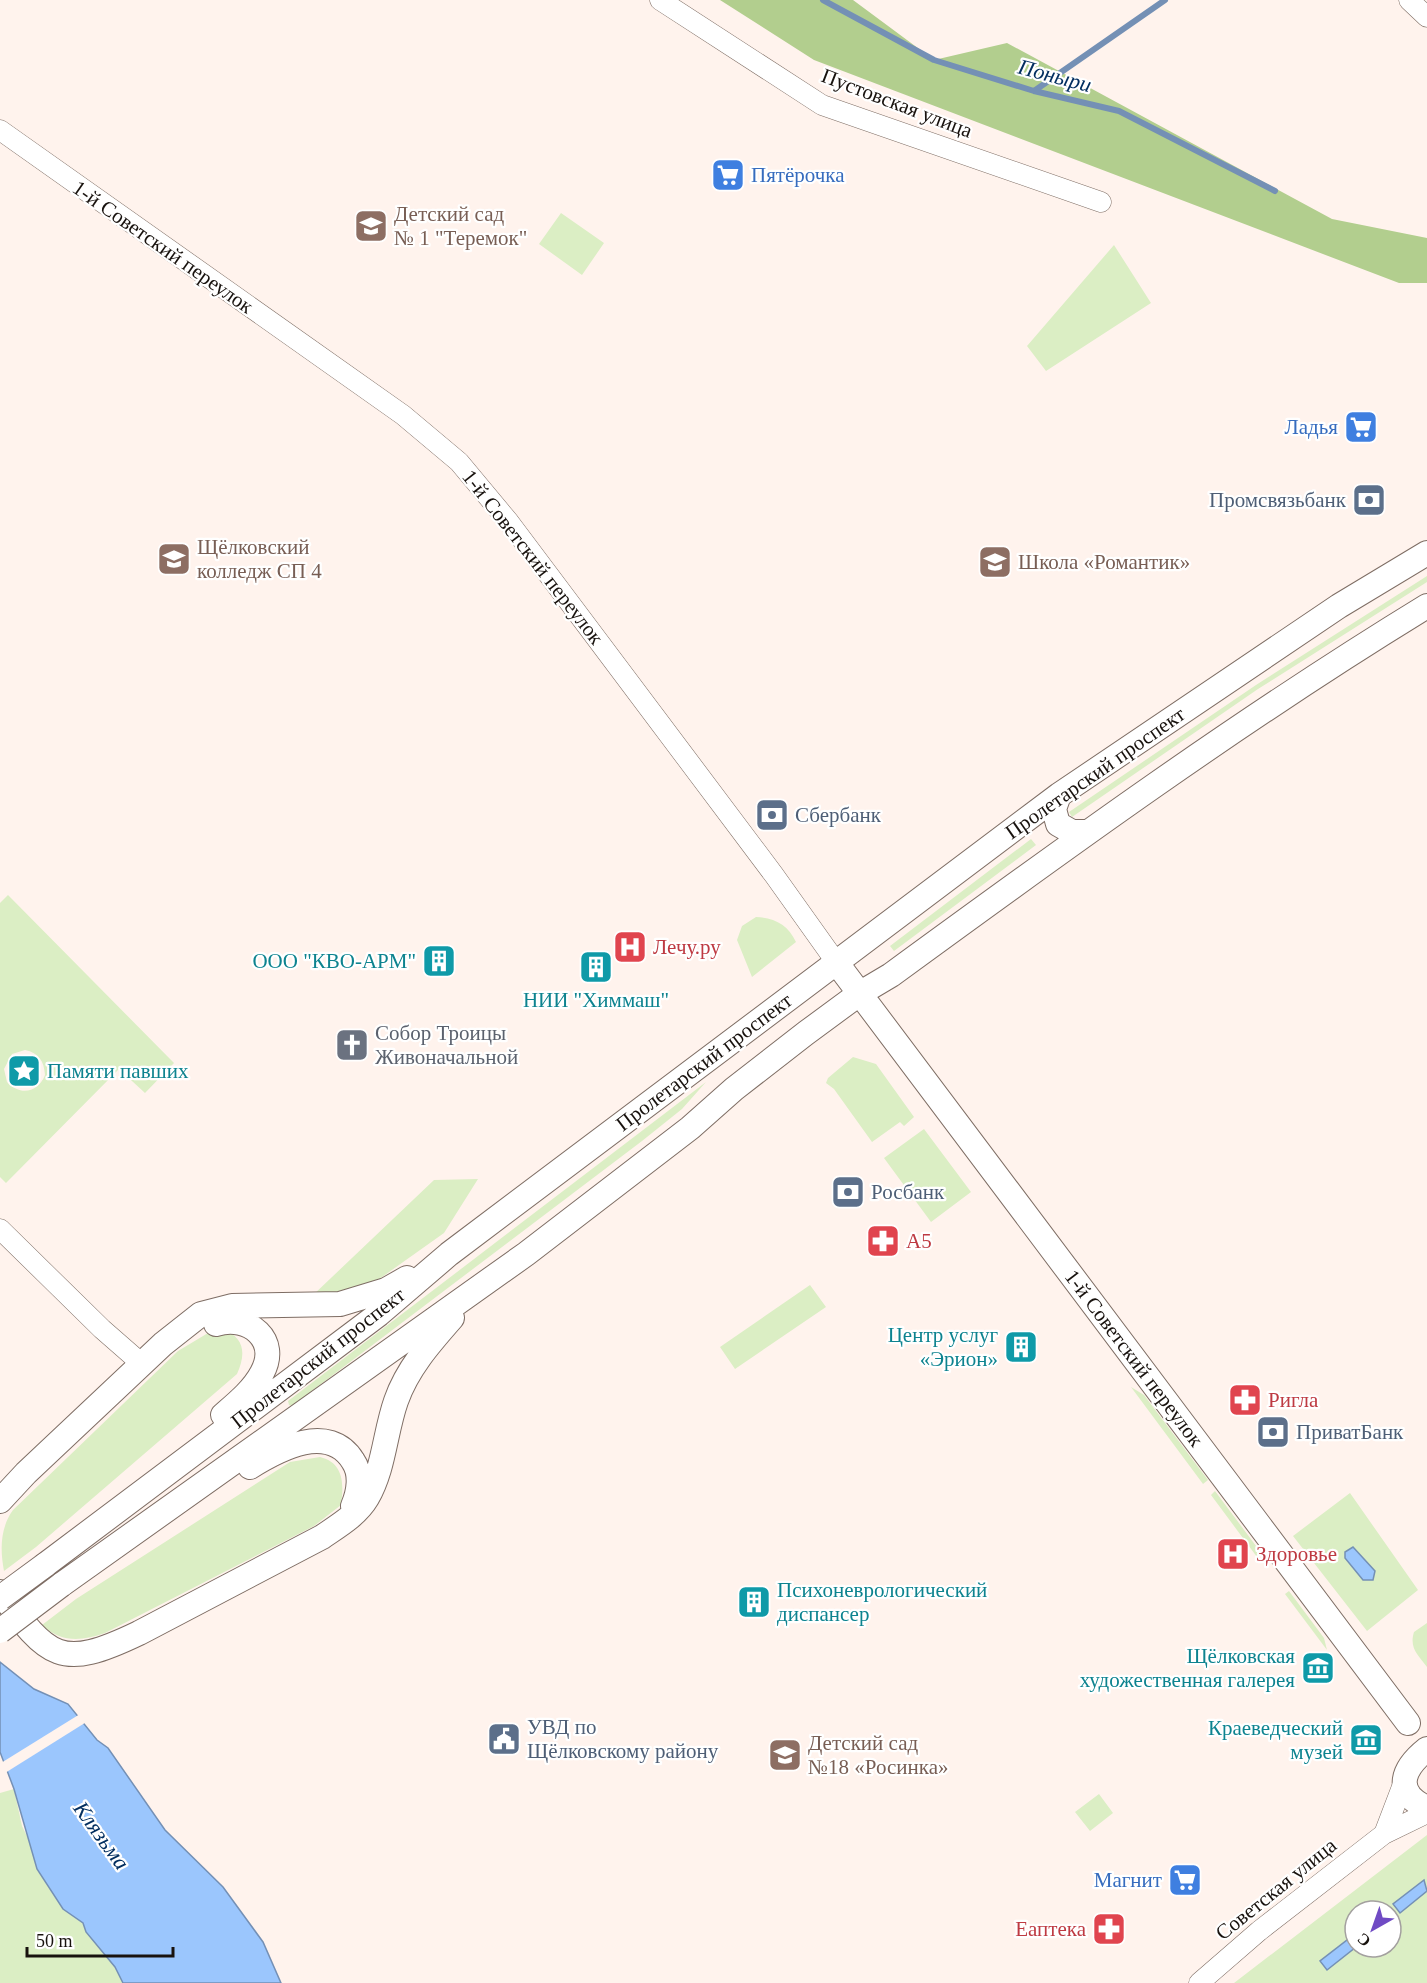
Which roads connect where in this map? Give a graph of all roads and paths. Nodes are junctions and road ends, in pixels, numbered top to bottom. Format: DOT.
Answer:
graph roads {
  1 [pos="660,0"];
  2 [pos="1409,0"];
  3 [pos="1427,16"];
  4 [pos="0,130"];
  5 [pos="1101,202"];
  6 [pos="1427,553"];
  7 [pos="1427,606"];
  8 [pos="1059,795"];
  9 [pos="1085,832"];
  10 [pos="836,962"];
  11 [pos="859,994"];
  12 [pos="0,1229"];
  13 [pos="449,1254"];
  14 [pos="478,1288"];
  15 [pos="163,1344"];
  16 [pos="142,1364"];
  17 [pos="0,1501"];
  18 [pos="346,1520"];
  19 [pos="82,1536"];
  20 [pos="101,1555"];
  21 [pos="0,1592"];
  22 [pos="0,1599"];
  23 [pos="0,1630"];
  24 [pos="1418,1727"];
  25 [pos="1427,1749"];
  26 [pos="1406,1774"];
  27 [pos="1427,1808"];
  28 [pos="1427,1813"];
  29 [pos="1384,1834"];
  30 [pos="1199,1983"];
  1 -- 5 [label="street, Пустовская улица"];
  2 -- 3 [label="street"];
  4 -- 10 [label="street, 1-й Советский переулок"];
  6 -- 8 [label="main road, Пролетарский проспект"];
  7 -- 9 [label="main road, Пролетарский проспект"];
  8 -- 9 [label="main road"];
  8 -- 10 [label="main road, Пролетарский проспект"];
  9 -- 11 [label="main road, Пролетарский проспект"];
  10 -- 11 [label="main road, 1-й Советский переулок"];
  10 -- 13 [label="main road, Пролетарский проспект"];
  11 -- 14 [label="main road, Пролетарский проспект"];
  11 -- 24 [label="main road, 1-й Советский переулок"];
  12 -- 16 [label="street"];
  13 -- 15 [label="main road"];
  13 -- 19 [label="main road, Пролетарский проспект"];
  14 -- 18 [label="main road"];
  14 -- 20 [label="main road, Пролетарский проспект"];
  15 -- 16 [label="main road"];
  15 -- 19 [label="main road"];
  16 -- 17 [label="main road"];
  18 -- 20 [label="main road"];
  18 -- 21 [label="main road"];
  19 -- 22 [label="main road, Пролетарский проспект, bridge"];
  20 -- 23 [label="main road, Пролетарский проспект, bridge"];
  24 -- 26 [label="main road"];
  25 -- 26 [label="main road"];
  26 -- 27 [label="main road"];
  26 -- 29 [label="street"];
  28 -- 29 [label="street, Советская улица"];
  29 -- 30 [label="street, Советская улица"];
}
